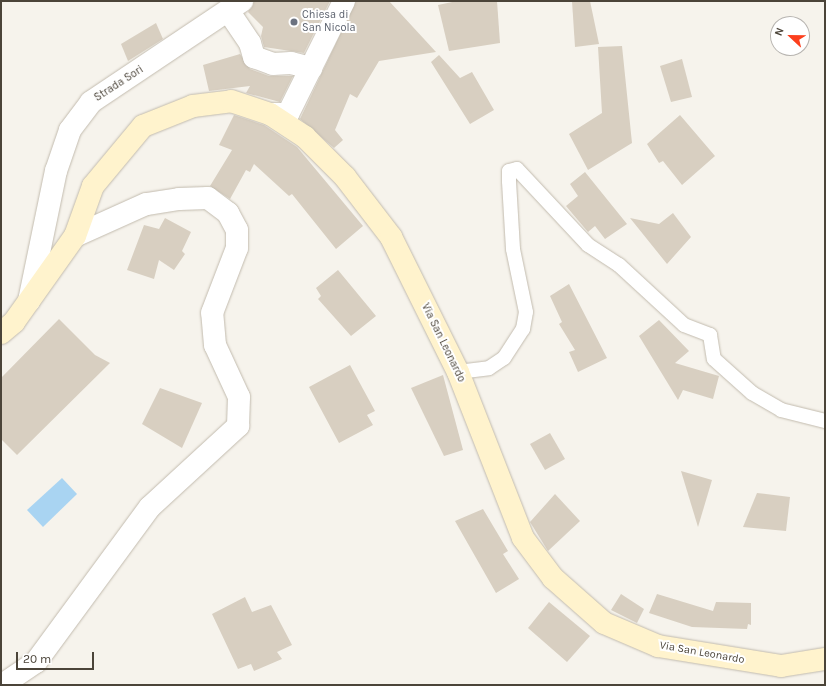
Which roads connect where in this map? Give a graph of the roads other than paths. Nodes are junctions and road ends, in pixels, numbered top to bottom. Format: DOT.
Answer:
graph roads {
  1 [pos="344,1"];
  2 [pos="236,6"];
  3 [pos="311,68"];
  4 [pos="270,114"];
  5 [pos="75,236"];
  6 [pos="29,300"];
  7 [pos="1,333"];
  8 [pos="458,372"];
  9 [pos="825,421"];
  10 [pos="825,659"];
  11 [pos="2,685"];
  1 -- 3 [label="street"];
  2 -- 3 [label="street"];
  2 -- 6 [label="street, Strada Sori"];
  3 -- 4 [label="street"];
  4 -- 5 [label="main road, Via San Leonardo"];
  4 -- 8 [label="main road, Via San Leonardo"];
  5 -- 6 [label="main road, Via San Leonardo"];
  5 -- 11 [label="street"];
  6 -- 7 [label="main road, Via San Leonardo"];
  8 -- 9 [label="lane"];
  8 -- 10 [label="main road, Via San Leonardo"];
}
